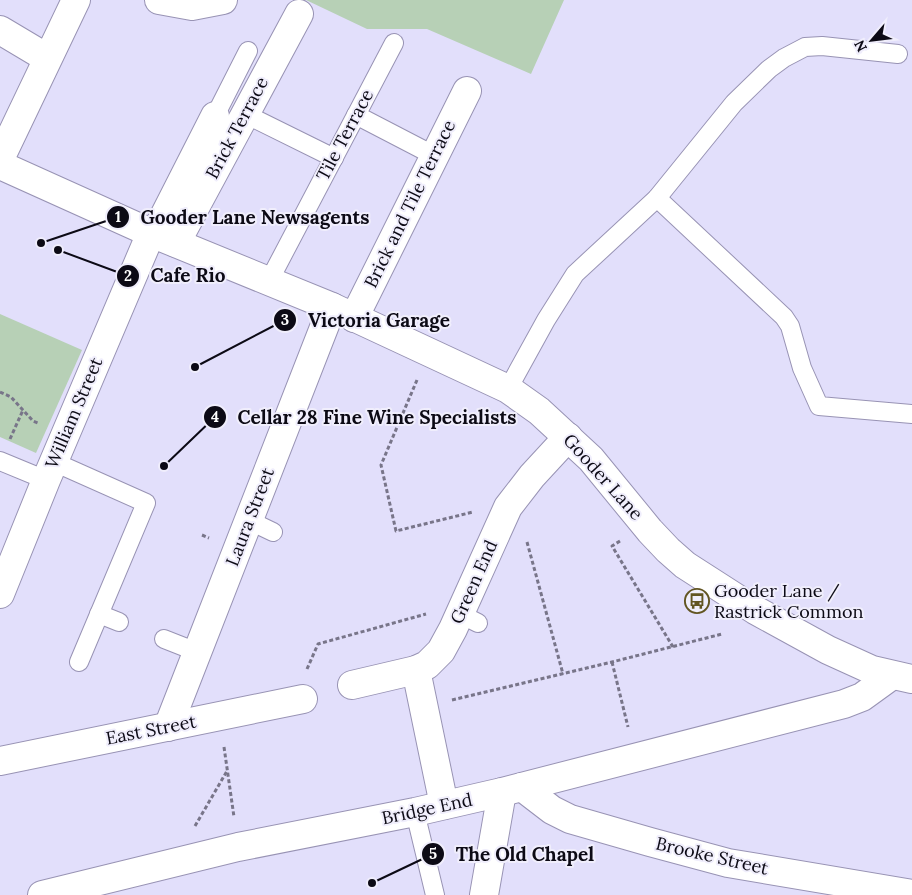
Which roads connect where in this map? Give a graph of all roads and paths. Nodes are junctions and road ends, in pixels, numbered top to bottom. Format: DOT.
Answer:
graph roads {
  1 [pos="76,0"];
  2 [pos="159,0"];
  3 [pos="223,0"];
  4 [pos="299,14"];
  5 [pos="0,30"];
  6 [pos="394,43"];
  7 [pos="248,51"];
  8 [pos="898,54"];
  9 [pos="47,58"];
  10 [pos="466,91"];
  11 [pos="245,114"];
  12 [pos="356,115"];
  13 [pos="215,116"];
  14 [pos="434,156"];
  15 [pos="334,158"];
  16 [pos="0,159"];
  17 [pos="0,165"];
  18 [pos="657,198"];
  19 [pos="161,237"];
  20 [pos="269,281"];
  21 [pos="343,312"];
  22 [pos="429,352"];
  23 [pos="508,389"];
  24 [pos="0,392"];
  25 [pos="912,414"];
  26 [pos="65,435"];
  27 [pos="568,437"];
  28 [pos="0,461"];
  29 [pos="50,471"];
  30 [pos="513,500"];
  31 [pos="248,520"];
  32 [pos="273,532"];
  33 [pos="620,542"];
  34 [pos="0,594"];
  35 [pos="468,613"];
  36 [pos="99,614"];
  37 [pos="120,622"];
  38 [pos="722,634"];
  39 [pos="164,639"];
  40 [pos="673,647"];
  41 [pos="197,652"];
  42 [pos="79,662"];
  43 [pos="612,662"];
  44 [pos="416,670"];
  45 [pos="563,674"];
  46 [pos="902,677"];
  47 [pos="352,685"];
  48 [pos="298,700"];
  49 [pos="424,706"];
  50 [pos="220,716"];
  51 [pos="168,727"];
  52 [pos="630,735"];
  53 [pos="0,761"];
  54 [pos="227,770"];
  55 [pos="512,790"];
  56 [pos="444,805"];
  57 [pos="232,807"];
  58 [pos="415,812"];
  59 [pos="194,826"];
  60 [pos="912,894"];
  61 [pos="42,895"];
  62 [pos="435,895"];
  63 [pos="484,895"];
  1 -- 9 [label="street"];
  2 -- 3 [label="street"];
  4 -- 11 [label="street, Brick Terrace"];
  5 -- 9 [label="street"];
  6 -- 12 [label="lane, Tile Terrace"];
  7 -- 13 [label="lane"];
  8 -- 18 [label="lane"];
  9 -- 16 [label="street"];
  10 -- 14 [label="street, Brick and Tile Terrace"];
  11 -- 15 [label="lane"];
  11 -- 19 [label="street, Brick Terrace"];
  12 -- 14 [label="lane"];
  12 -- 15 [label="lane, Tile Terrace"];
  13 -- 19 [label="street"];
  14 -- 21 [label="street, Brick and Tile Terrace"];
  15 -- 20 [label="lane, Tile Terrace"];
  17 -- 19 [label="street, Gooder Lane"];
  18 -- 23 [label="lane"];
  18 -- 25 [label="lane"];
  19 -- 20 [label="street, Gooder Lane"];
  19 -- 26 [label="street, William Street"];
  20 -- 21 [label="street, Gooder Lane"];
  21 -- 22 [label="street, Gooder Lane"];
  21 -- 31 [label="street, Laura Street"];
  22 -- 23 [label="street, Gooder Lane"];
  22 -- 30 [label="path"];
  23 -- 27 [label="street, Gooder Lane"];
  24 -- 26 [label="path"];
  26 -- 29 [label="street, William Street"];
  27 -- 30 [label="street, Green End"];
  27 -- 46 [label="street, Gooder Lane"];
  28 -- 29 [label="lane"];
  29 -- 34 [label="street, William Street"];
  29 -- 36 [label="lane"];
  30 -- 35 [label="street, Green End"];
  30 -- 45 [label="path"];
  31 -- 32 [label="lane"];
  31 -- 41 [label="street, Laura Street"];
  33 -- 40 [label="path"];
  35 -- 44 [label="street, Green End"];
  35 -- 48 [label="path"];
  36 -- 37 [label="lane"];
  36 -- 42 [label="lane"];
  38 -- 40 [label="path"];
  39 -- 41 [label="lane"];
  40 -- 43 [label="path"];
  41 -- 51 [label="street, Laura Street"];
  43 -- 45 [label="path"];
  43 -- 52 [label="path"];
  44 -- 47 [label="street, Green End"];
  44 -- 49 [label="street"];
  45 -- 49 [label="path"];
  46 -- 55 [label="street, Bridge End"];
  48 -- 50 [label="street, East Street"];
  49 -- 56 [label="street"];
  50 -- 51 [label="street, East Street"];
  50 -- 54 [label="path"];
  51 -- 53 [label="street, East Street"];
  54 -- 57 [label="path"];
  54 -- 59 [label="path"];
  55 -- 56 [label="street, Bridge End"];
  55 -- 60 [label="street, Brooke Street"];
  55 -- 63 [label="street"];
  56 -- 58 [label="street, Bridge End"];
  58 -- 61 [label="street, Bridge End"];
  58 -- 62 [label="lane"];
}
